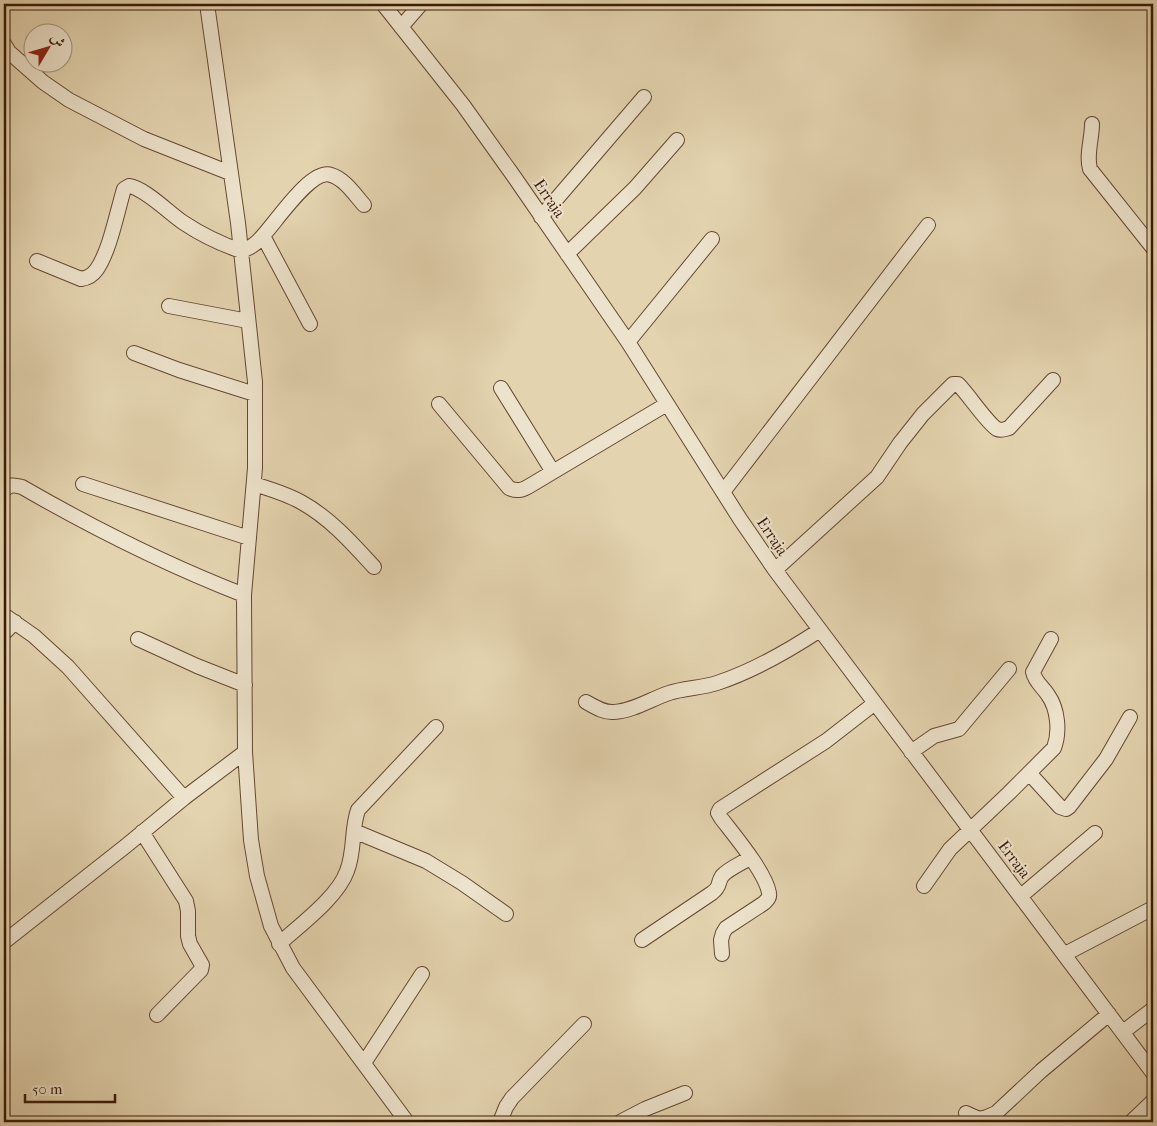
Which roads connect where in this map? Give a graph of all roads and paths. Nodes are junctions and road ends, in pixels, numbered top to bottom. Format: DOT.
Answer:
graph roads {
  1 [pos="207,4"];
  2 [pos="383,4"];
  3 [pos="421,4"];
  4 [pos="401,27"];
  5 [pos="4,44"];
  6 [pos="644,97"];
  7 [pos="1092,124"];
  8 [pos="677,140"];
  9 [pos="230,172"];
  10 [pos="364,205"];
  11 [pos="541,217"];
  12 [pos="928,225"];
  13 [pos="264,236"];
  14 [pos="712,239"];
  15 [pos="1153,248"];
  16 [pos="241,252"];
  17 [pos="566,254"];
  18 [pos="36,261"];
  19 [pos="169,306"];
  20 [pos="248,321"];
  21 [pos="310,324"];
  22 [pos="628,342"];
  23 [pos="134,353"];
  24 [pos="1053,380"];
  25 [pos="501,388"];
  26 [pos="255,394"];
  27 [pos="439,404"];
  28 [pos="667,404"];
  29 [pos="553,472"];
  30 [pos="83,484"];
  31 [pos="254,484"];
  32 [pos="4,490"];
  33 [pos="723,492"];
  34 [pos="249,538"];
  35 [pos="374,567"];
  36 [pos="775,570"];
  37 [pos="244,594"];
  38 [pos="9,618"];
  39 [pos="820,630"];
  40 [pos="4,633"];
  41 [pos="138,639"];
  42 [pos="1051,639"];
  43 [pos="1009,669"];
  44 [pos="245,684"];
  45 [pos="586,702"];
  46 [pos="875,703"];
  47 [pos="1130,717"];
  48 [pos="436,727"];
  49 [pos="245,752"];
  50 [pos="911,752"];
  51 [pos="1030,774"];
  52 [pos="184,798"];
  53 [pos="970,829"];
  54 [pos="354,831"];
  55 [pos="142,832"];
  56 [pos="1095,833"];
  57 [pos="750,858"];
  58 [pos="924,886"];
  59 [pos="1021,896"];
  60 [pos="1153,908"];
  61 [pos="506,914"];
  62 [pos="642,940"];
  63 [pos="4,942"];
  64 [pos="279,944"];
  65 [pos="722,954"];
  66 [pos="1065,954"];
  67 [pos="422,974"];
  68 [pos="1153,1009"];
  69 [pos="157,1014"];
  70 [pos="1109,1014"];
  71 [pos="584,1024"];
  72 [pos="1123,1032"];
  73 [pos="364,1063"];
  74 [pos="1153,1073"];
  75 [pos="685,1093"];
  76 [pos="1153,1101"];
  77 [pos="966,1113"];
  78 [pos="407,1122"];
  79 [pos="500,1122"];
  80 [pos="620,1122"];
  81 [pos="1131,1122"];
  1 -- 9 [label="street"];
  2 -- 4 [label="street, Erraja"];
  3 -- 4 [label="street"];
  4 -- 11 [label="street, Erraja"];
  5 -- 9 [label="street"];
  6 -- 11 [label="street"];
  7 -- 15 [label="street"];
  8 -- 17 [label="street"];
  9 -- 16 [label="street"];
  10 -- 13 [label="street"];
  11 -- 17 [label="street, Erraja"];
  12 -- 33 [label="street"];
  13 -- 16 [label="street"];
  13 -- 21 [label="street"];
  14 -- 22 [label="street"];
  16 -- 18 [label="street"];
  16 -- 20 [label="street"];
  17 -- 22 [label="street, Erraja"];
  19 -- 20 [label="street"];
  20 -- 26 [label="street"];
  22 -- 28 [label="street, Erraja"];
  23 -- 26 [label="street"];
  24 -- 36 [label="street"];
  25 -- 29 [label="street"];
  26 -- 31 [label="street"];
  27 -- 29 [label="street"];
  28 -- 29 [label="street"];
  28 -- 33 [label="street, Erraja"];
  30 -- 34 [label="street"];
  31 -- 34 [label="street"];
  31 -- 35 [label="street"];
  32 -- 37 [label="street"];
  33 -- 36 [label="street, Erraja"];
  34 -- 37 [label="street"];
  36 -- 39 [label="street, Erraja"];
  37 -- 44 [label="street"];
  38 -- 40 [label="street"];
  38 -- 52 [label="street"];
  39 -- 45 [label="street"];
  39 -- 46 [label="street, Erraja"];
  41 -- 44 [label="street"];
  42 -- 51 [label="street"];
  43 -- 50 [label="street"];
  44 -- 49 [label="street"];
  46 -- 50 [label="street, Erraja"];
  46 -- 57 [label="street"];
  47 -- 51 [label="street"];
  48 -- 54 [label="street"];
  49 -- 52 [label="street"];
  49 -- 64 [label="street"];
  50 -- 53 [label="street, Erraja"];
  51 -- 53 [label="street"];
  52 -- 55 [label="street"];
  53 -- 58 [label="street"];
  53 -- 59 [label="street, Erraja"];
  54 -- 61 [label="street"];
  54 -- 64 [label="street"];
  55 -- 63 [label="street"];
  55 -- 69 [label="street"];
  56 -- 59 [label="street"];
  57 -- 62 [label="street"];
  57 -- 65 [label="street"];
  59 -- 66 [label="street, Erraja"];
  60 -- 66 [label="street"];
  64 -- 73 [label="street"];
  66 -- 70 [label="street, Erraja"];
  67 -- 73 [label="street"];
  68 -- 72 [label="street"];
  70 -- 72 [label="street, Erraja"];
  70 -- 77 [label="street"];
  71 -- 79 [label="street"];
  72 -- 74 [label="street, Erraja"];
  73 -- 78 [label="street"];
  75 -- 80 [label="street"];
  76 -- 81 [label="street"];
}
